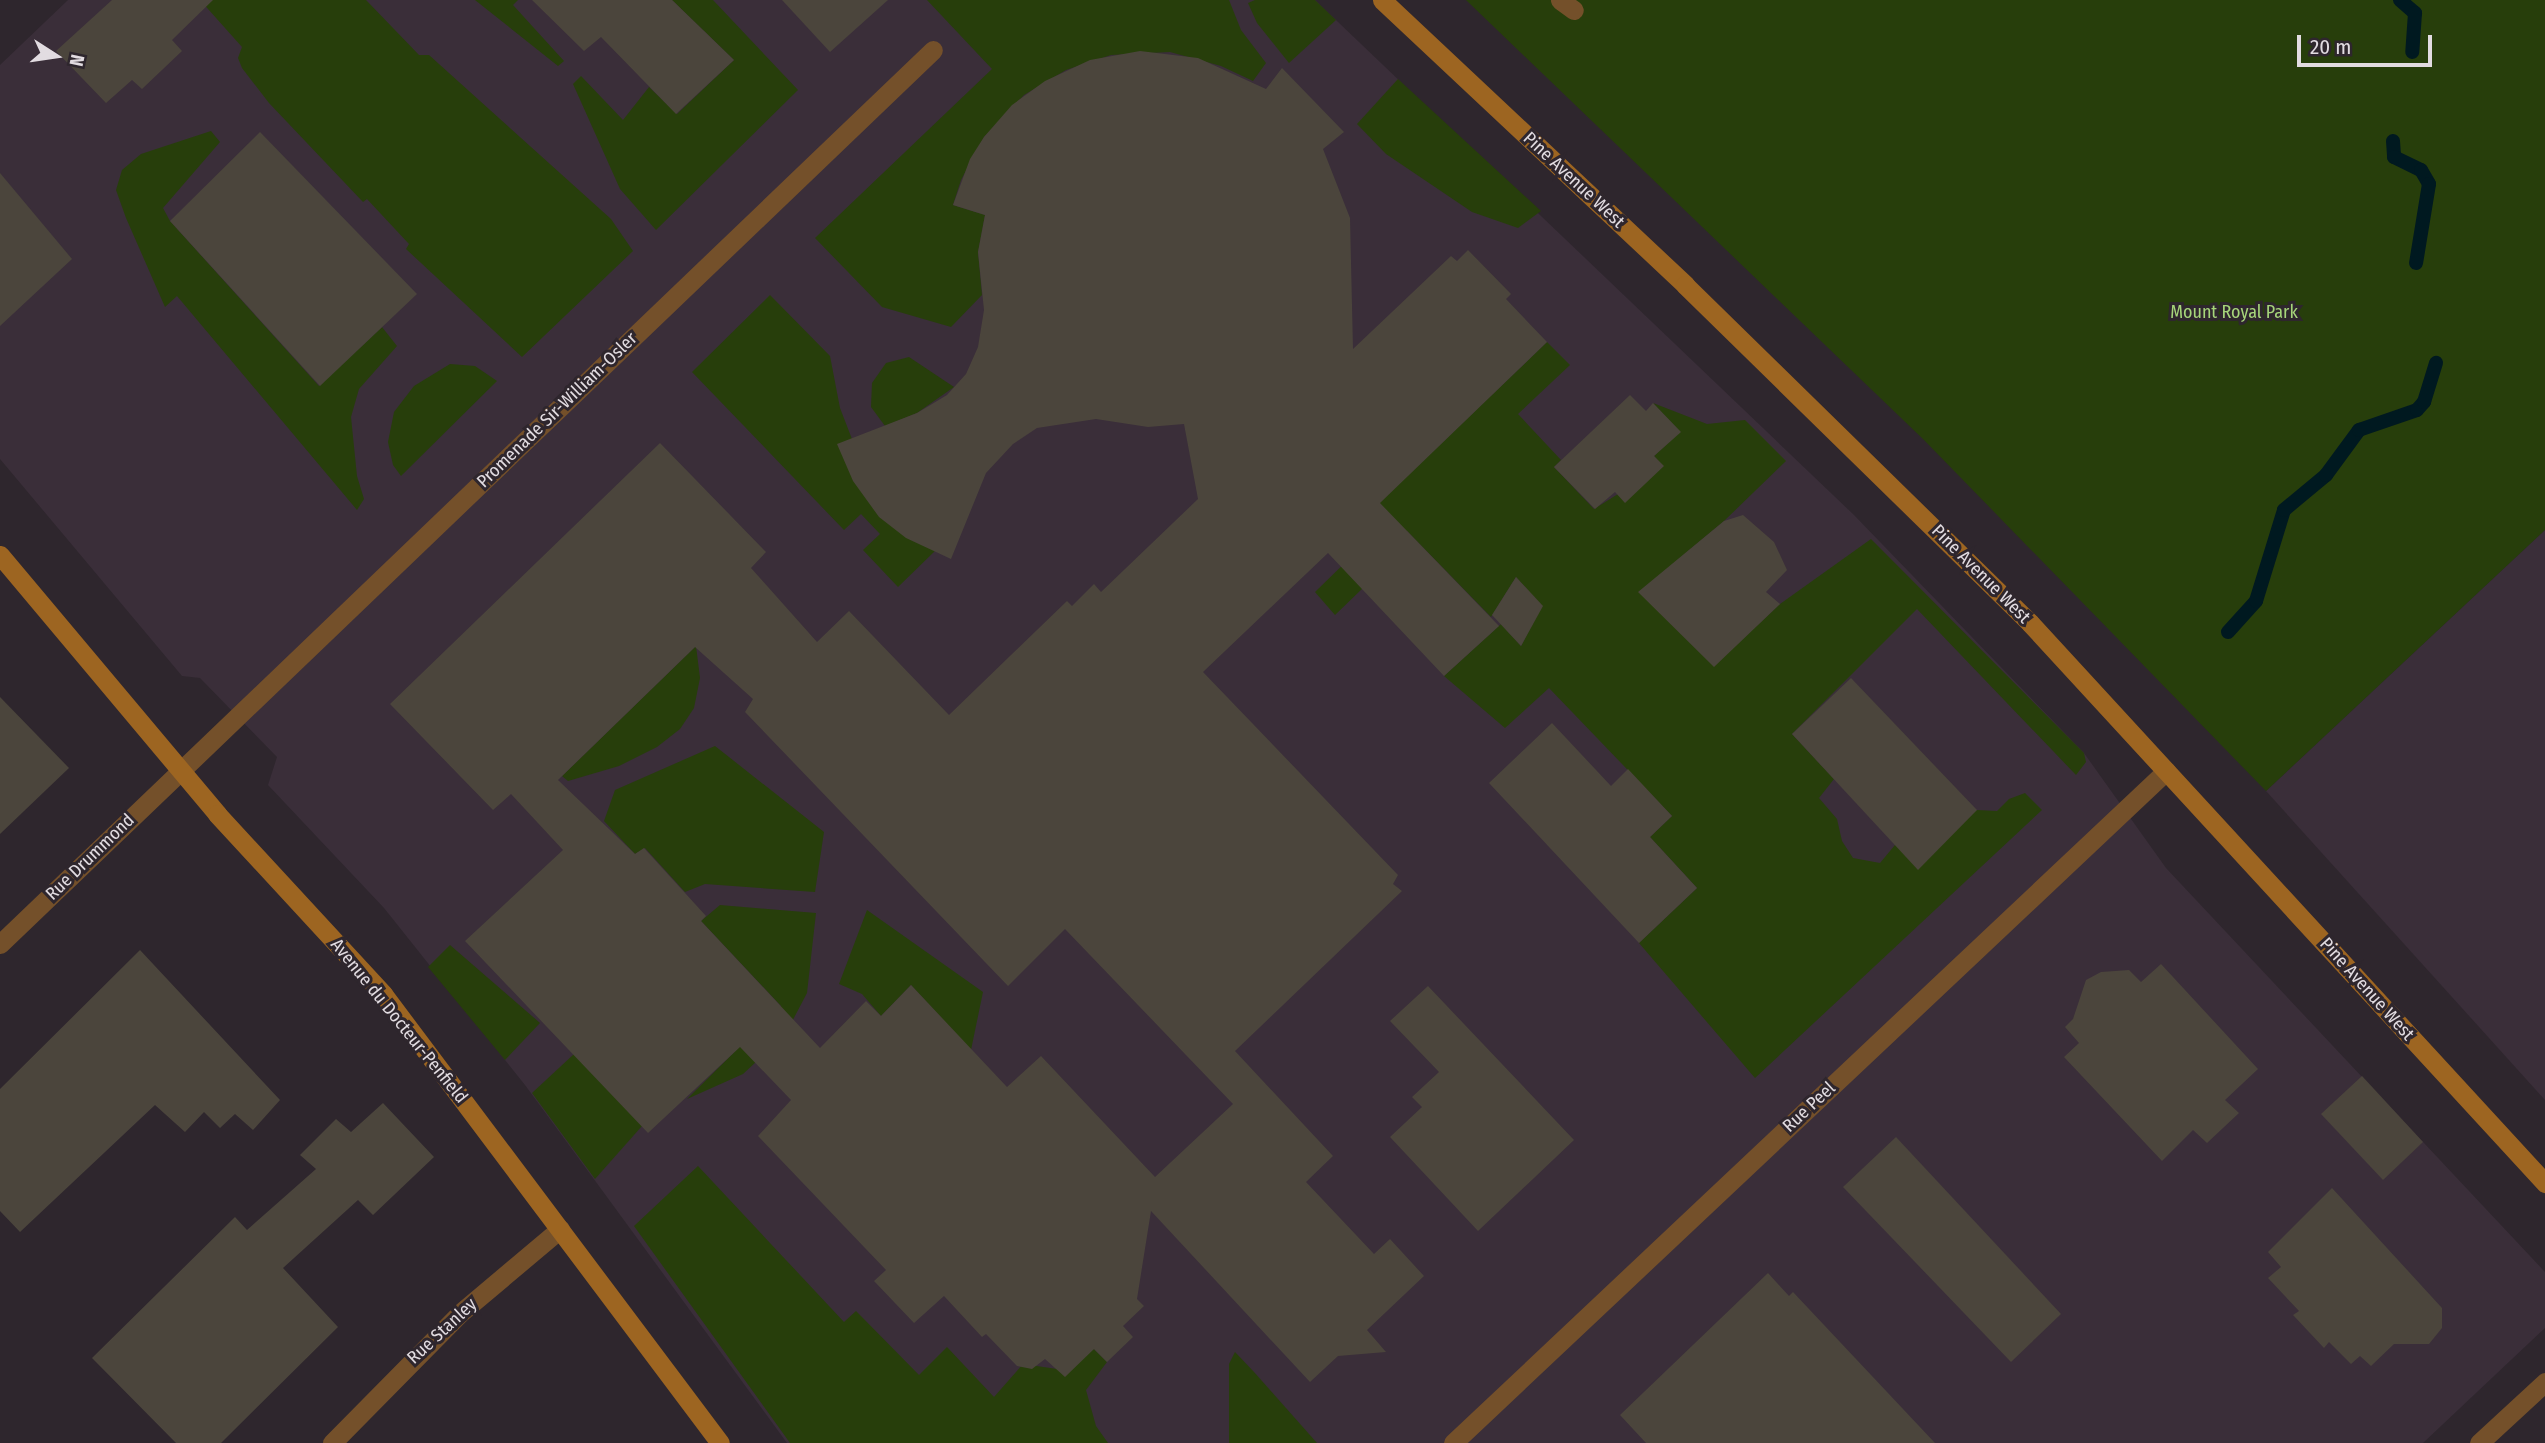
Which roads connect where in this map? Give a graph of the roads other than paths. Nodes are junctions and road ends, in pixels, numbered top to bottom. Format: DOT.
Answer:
graph roads {
  1 [pos="1382,0"];
  2 [pos="933,50"];
  3 [pos="0,555"];
  4 [pos="181,771"];
  5 [pos="2166,771"];
  6 [pos="0,944"];
  7 [pos="2545,1183"];
  8 [pos="560,1229"];
  9 [pos="2545,1382"];
  10 [pos="332,1443"];
  11 [pos="720,1443"];
  12 [pos="1452,1443"];
  13 [pos="2479,1443"];
  1 -- 5 [label="main road, Pine Avenue West"];
  2 -- 4 [label="street, Promenade Sir-William-Osler"];
  3 -- 4 [label="main road, Avenue du Docteur-Penfield"];
  4 -- 6 [label="street, Rue Drummond"];
  4 -- 8 [label="main road, Avenue du Docteur-Penfield"];
  5 -- 7 [label="main road, Pine Avenue West"];
  5 -- 12 [label="street, Rue Peel"];
  8 -- 10 [label="street, Rue Stanley"];
  8 -- 11 [label="main road, Avenue du Docteur-Penfield"];
  9 -- 13 [label="street"];
}
